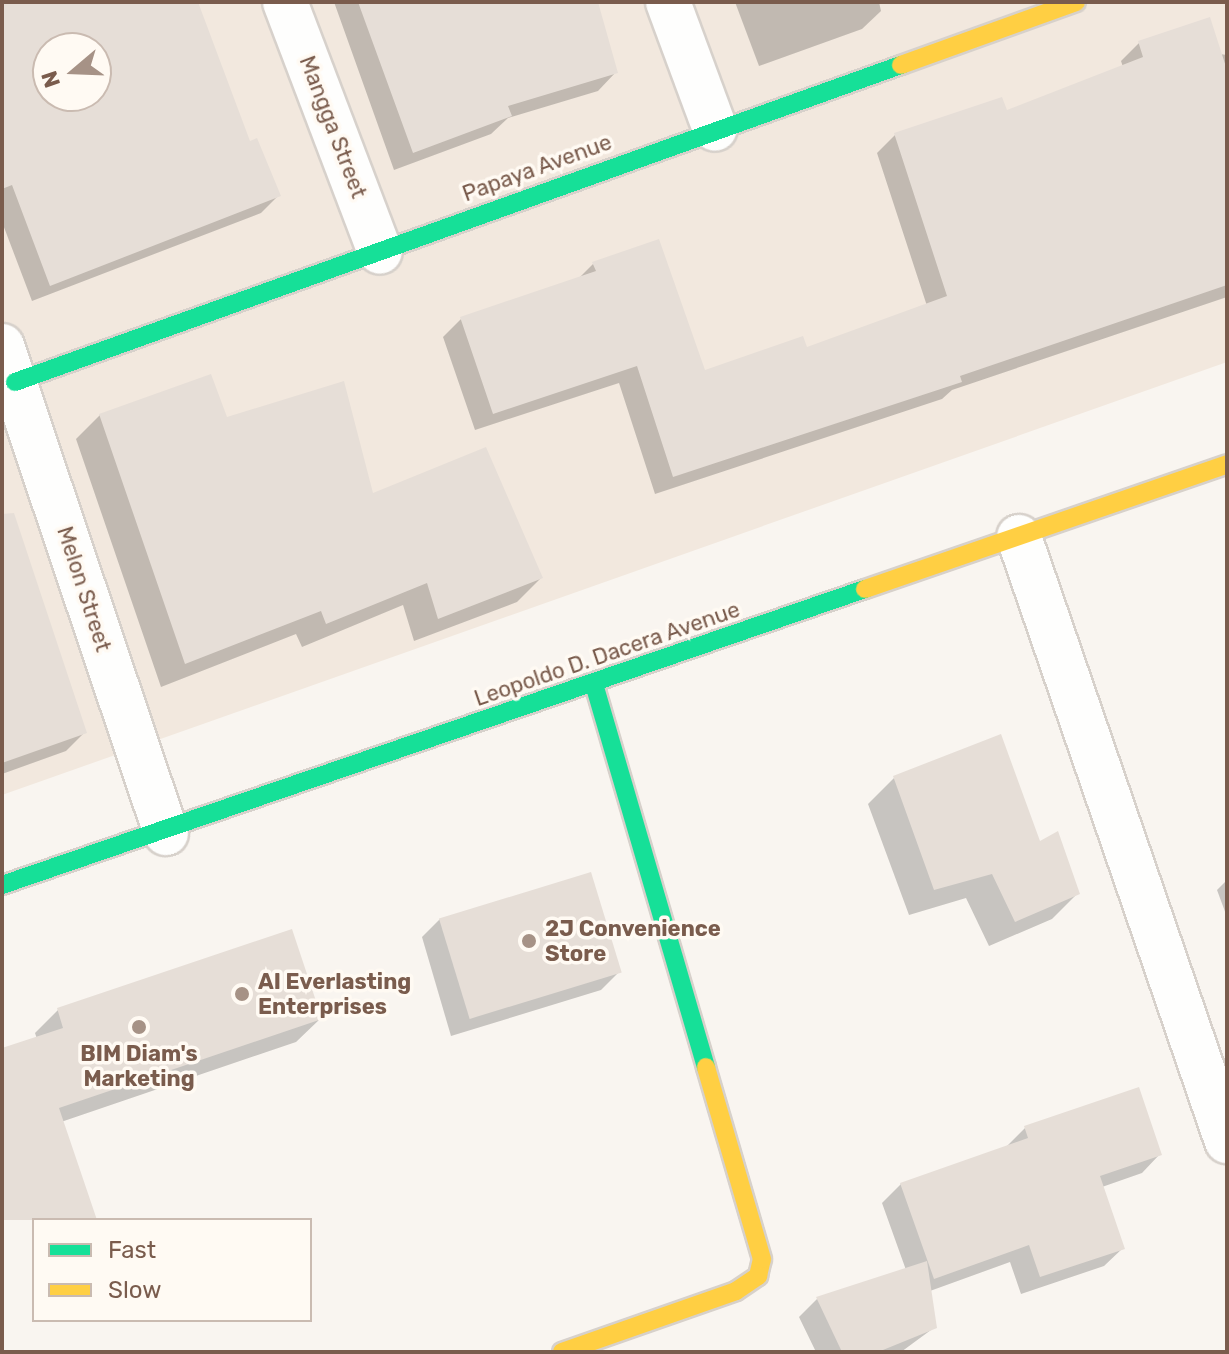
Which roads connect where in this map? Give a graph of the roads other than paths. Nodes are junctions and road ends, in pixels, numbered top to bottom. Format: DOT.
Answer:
graph roads {
  1 [pos="285,2"];
  2 [pos="668,2"];
  3 [pos="1055,5"];
  4 [pos="715,129"];
  5 [pos="380,252"];
  6 [pos="8,364"];
  7 [pos="1227,464"];
  8 [pos="1019,537"];
  9 [pos="594,684"];
  10 [pos="166,833"];
  11 [pos="2,885"];
  12 [pos="1227,1141"];
  13 [pos="562,1352"];
  1 -- 5 [label="street, Mangga Street"];
  2 -- 4 [label="street"];
  3 -- 4 [label="street, Papaya Avenue"];
  4 -- 5 [label="street, Papaya Avenue"];
  5 -- 6 [label="street, Papaya Avenue"];
  6 -- 10 [label="street, Melon Street"];
  7 -- 8 [label="street, Leopoldo D. Dacera Avenue"];
  8 -- 9 [label="street, Leopoldo D. Dacera Avenue"];
  8 -- 12 [label="street"];
  9 -- 10 [label="street, Leopoldo D. Dacera Avenue"];
  9 -- 13 [label="street"];
  10 -- 11 [label="street, Leopoldo D. Dacera Avenue"];
}
